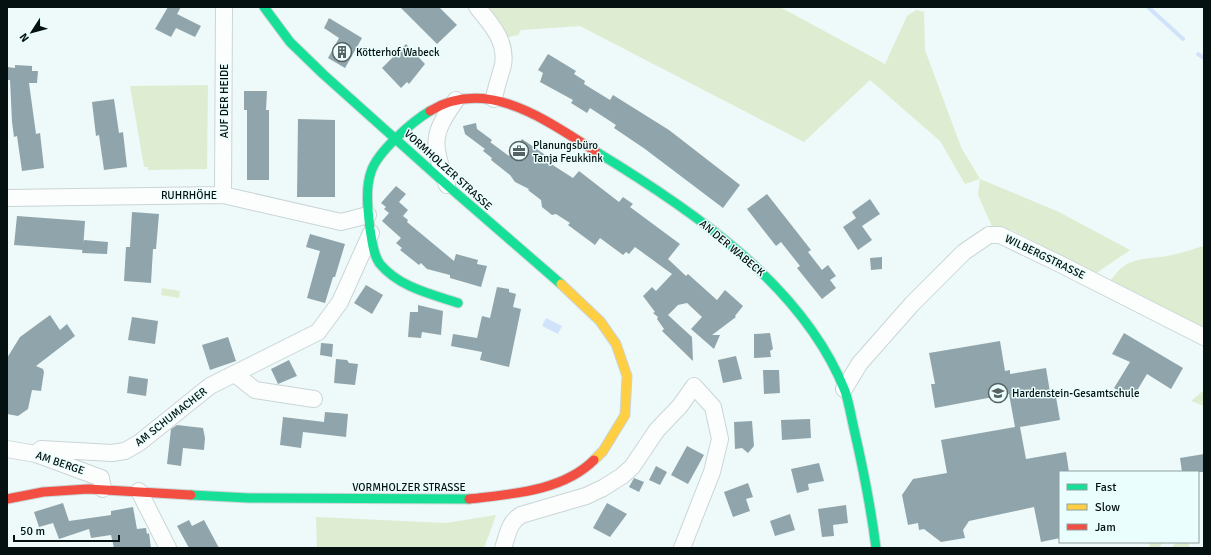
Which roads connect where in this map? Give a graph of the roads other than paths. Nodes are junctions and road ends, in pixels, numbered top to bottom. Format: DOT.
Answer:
graph roads {
  1 [pos="224,7"];
  2 [pos="264,7"];
  3 [pos="477,7"];
  4 [pos="494,98"];
  5 [pos="456,100"];
  6 [pos="395,139"];
  7 [pos="448,186"];
  8 [pos="223,195"];
  9 [pos="7,198"];
  10 [pos="368,215"];
  11 [pos="371,233"];
  12 [pos="458,303"];
  13 [pos="1204,337"];
  14 [pos="235,374"];
  15 [pos="844,389"];
  16 [pos="314,399"];
  17 [pos="7,449"];
  18 [pos="36,454"];
  19 [pos="103,489"];
  20 [pos="139,491"];
  21 [pos="7,499"];
  22 [pos="168,548"];
  23 [pos="502,548"];
  24 [pos="682,548"];
  25 [pos="876,548"];
  1 -- 8 [label="street, AUF DER HEIDE"];
  2 -- 6 [label="main road, VORMHOLZER STRASSE"];
  3 -- 4 [label="street"];
  4 -- 5 [label="main road, AN DER WABECK"];
  4 -- 15 [label="main road, AN DER WABECK"];
  5 -- 6 [label="main road, AN DER WABECK"];
  5 -- 7 [label="street"];
  6 -- 7 [label="main road, VORMHOLZER STRASSE"];
  6 -- 10 [label="main road"];
  7 -- 20 [label="main road, VORMHOLZER STRASSE"];
  8 -- 9 [label="street, RUHRHÖHE"];
  8 -- 10 [label="street, RUHRHÖHE"];
  10 -- 11 [label="main road"];
  11 -- 12 [label="main road"];
  11 -- 14 [label="street, AM SCHUMACHER"];
  13 -- 15 [label="street, WILBERGSTRASSE"];
  14 -- 16 [label="street"];
  14 -- 18 [label="street, AM SCHUMACHER"];
  15 -- 25 [label="main road, AN DER WABECK"];
  17 -- 18 [label="street, AM BERGE"];
  18 -- 19 [label="street, AM BERGE"];
  19 -- 20 [label="main road, VORMHOLZER STRASSE"];
  19 -- 21 [label="main road, VORMHOLZER STRASSE"];
  20 -- 22 [label="street"];
  23 -- 24 [label="street"];
}
